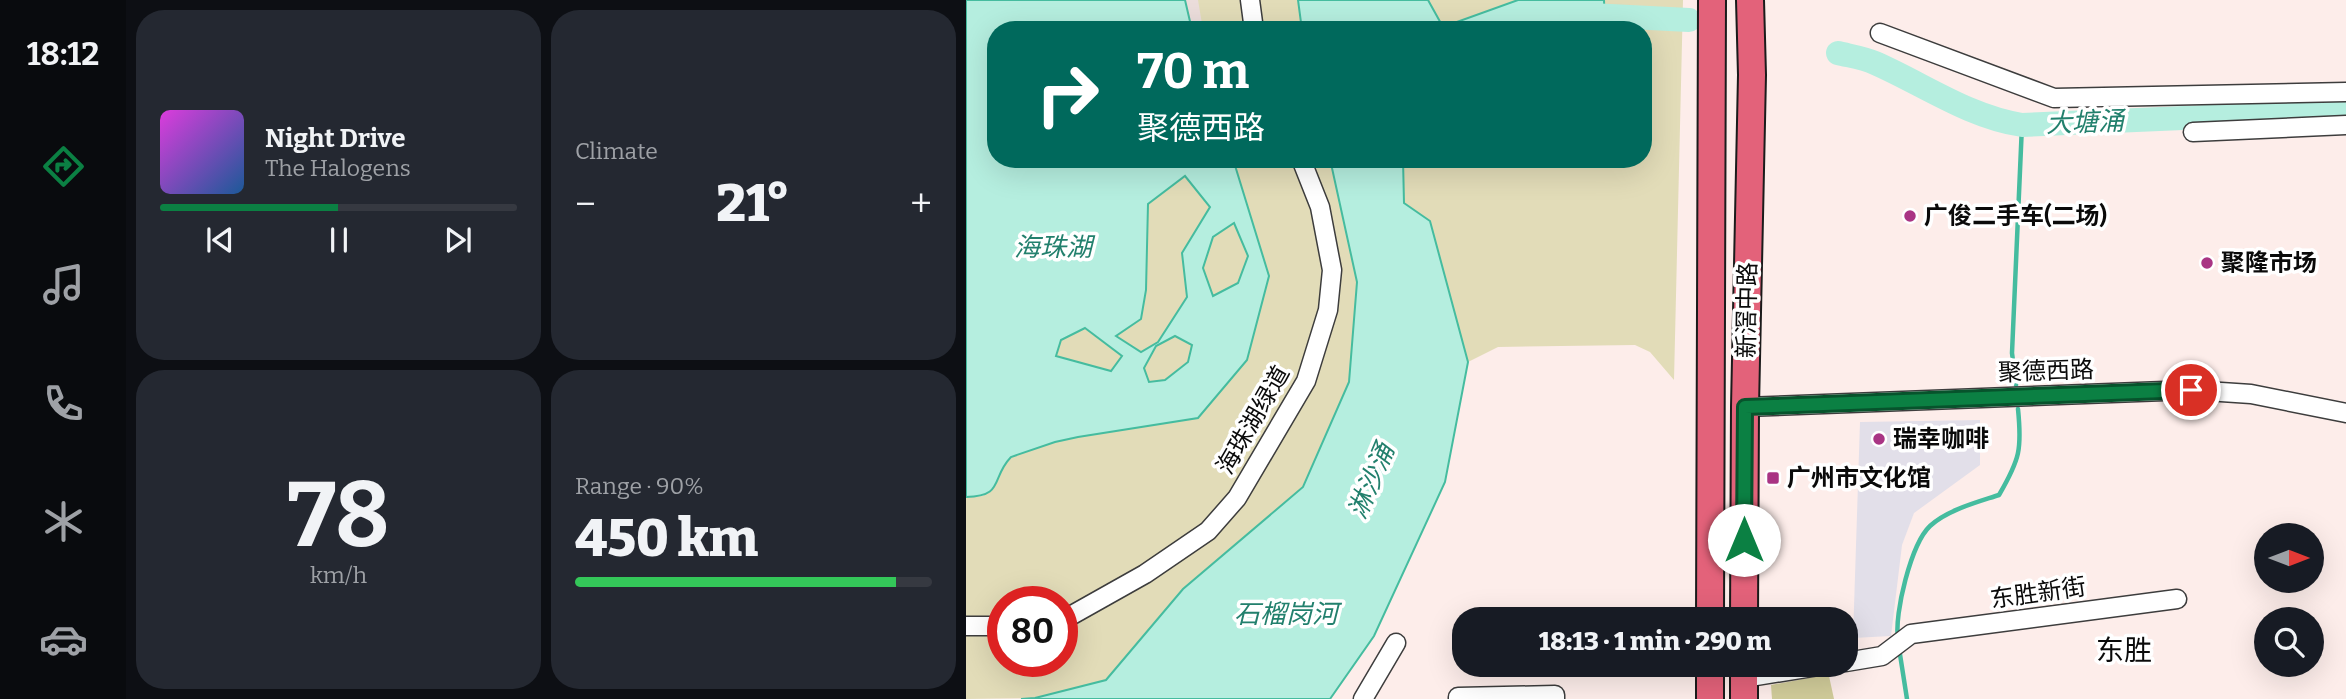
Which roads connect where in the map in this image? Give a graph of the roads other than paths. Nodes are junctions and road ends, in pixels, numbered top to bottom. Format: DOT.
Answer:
graph roads {
  1 [pos="1250,0"];
  2 [pos="1712,0"];
  3 [pos="1750,0"];
  4 [pos="1253,21"];
  5 [pos="1880,33"];
  6 [pos="2346,92"];
  7 [pos="2346,125"];
  8 [pos="2193,132"];
  9 [pos="1305,168"];
  10 [pos="1745,407"];
  11 [pos="2346,413"];
  12 [pos="2177,599"];
  13 [pos="1710,607"];
  14 [pos="1744,607"];
  15 [pos="1078,612"];
  16 [pos="966,625"];
  17 [pos="987,626"];
  18 [pos="1396,643"];
  19 [pos="1858,660"];
  20 [pos="1710,677"];
  21 [pos="1764,677"];
  22 [pos="1744,681"];
  23 [pos="1363,699"];
  24 [pos="1458,699"];
  25 [pos="1555,699"];
  26 [pos="1710,699"];
  1 -- 4 [label="street"];
  2 -- 13 [label="highway, 新滘中路"];
  3 -- 10 [label="highway, 新滘中路"];
  5 -- 6 [label="street"];
  7 -- 8 [label="street"];
  9 -- 15 [label="street, 海珠湖绿道"];
  10 -- 11 [label="street, 聚德西路"];
  10 -- 14 [label="highway, 新滘中路"];
  12 -- 19 [label="street, 东胜新街"];
  16 -- 17 [label="street"];
  18 -- 23 [label="street"];
  20 -- 26 [label="highway"];
  21 -- 22 [label="street"];
  24 -- 25 [label="street"];
}
